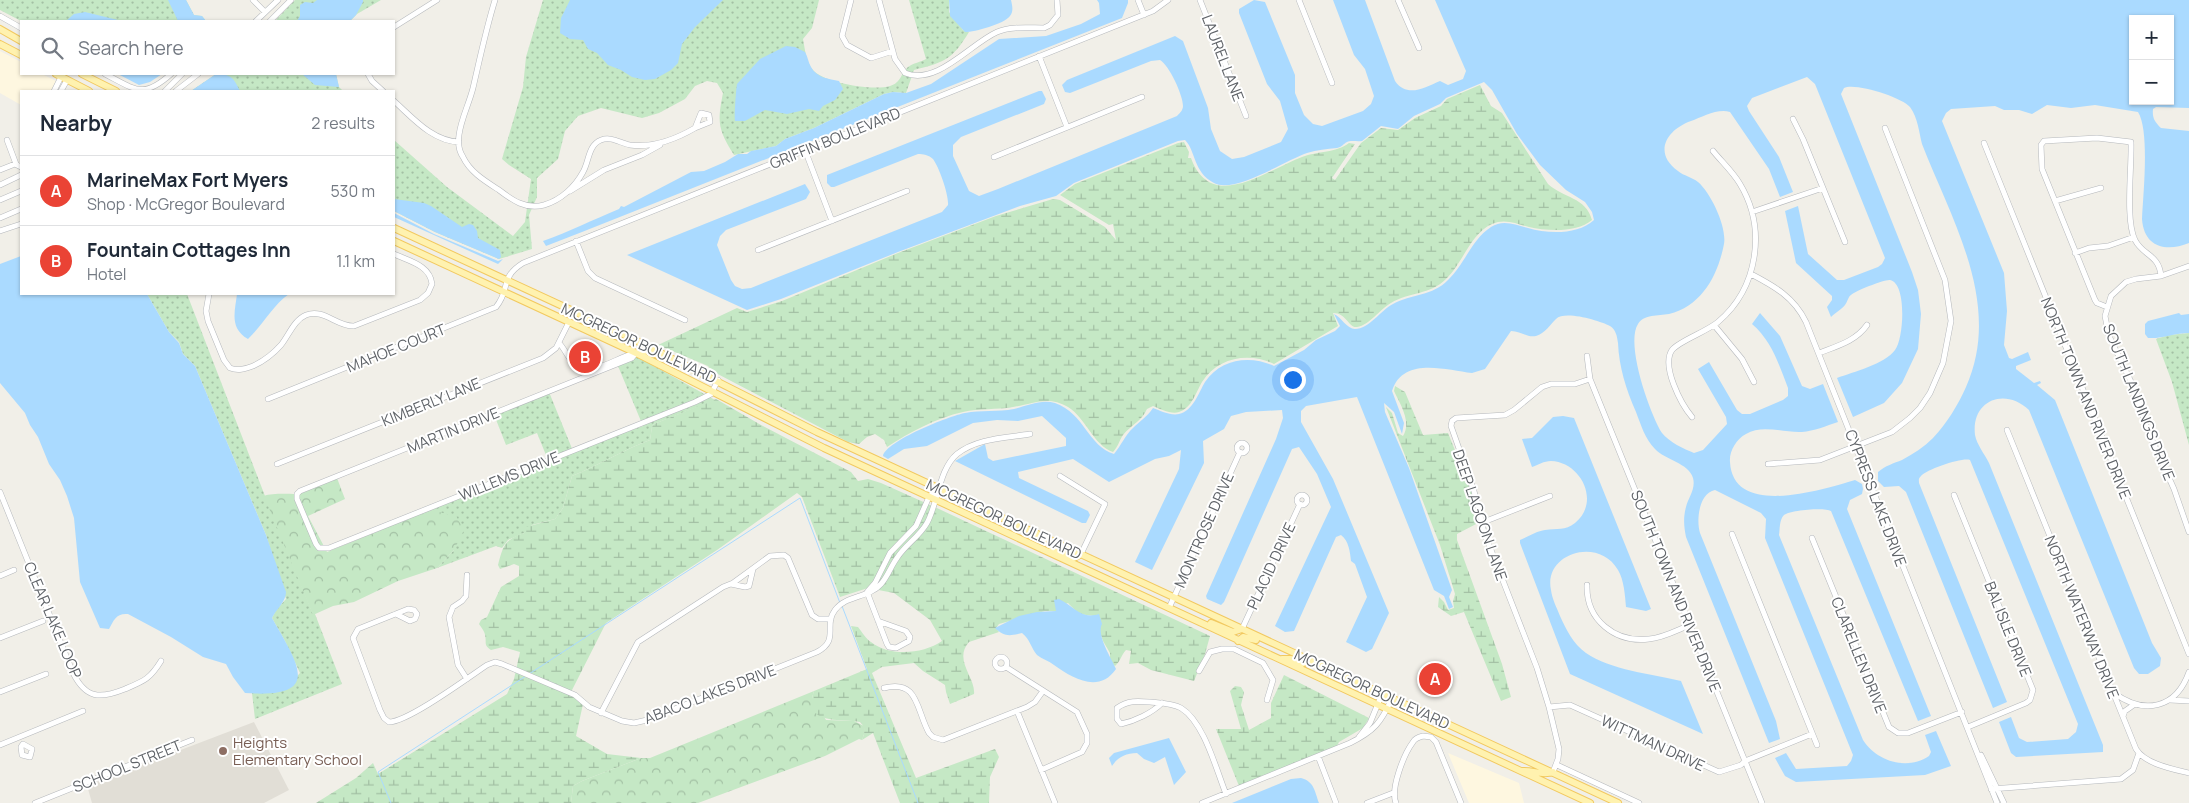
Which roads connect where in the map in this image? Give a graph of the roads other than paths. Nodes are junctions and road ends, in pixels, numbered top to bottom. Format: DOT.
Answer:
graph roads {
  1 [pos="253,0"];
  2 [pos="278,0"];
  3 [pos="291,0"];
  4 [pos="437,0"];
  5 [pos="495,0"];
  6 [pos="851,0"];
  7 [pos="879,0"];
  8 [pos="1056,0"];
  9 [pos="1138,0"];
  10 [pos="1168,0"];
  11 [pos="1200,0"];
  12 [pos="1299,0"];
  13 [pos="1398,0"];
  14 [pos="266,12"];
  15 [pos="1144,15"];
  16 [pos="0,16"];
  17 [pos="257,20"];
  18 [pos="271,20"];
  19 [pos="395,26"];
  20 [pos="20,27"];
  21 [pos="0,30"];
  22 [pos="20,40"];
  23 [pos="0,44"];
  24 [pos="1419,48"];
  25 [pos="894,52"];
  26 [pos="20,54"];
  27 [pos="1039,56"];
  28 [pos="84,75"];
  29 [pos="108,75"];
  30 [pos="170,75"];
  31 [pos="181,75"];
  32 [pos="197,75"];
  33 [pos="369,75"];
  34 [pos="61,77"];
  35 [pos="1332,83"];
  36 [pos="54,90"];
  37 [pos="61,90"];
  38 [pos="87,90"];
  39 [pos="114,90"];
  40 [pos="141,90"];
  41 [pos="141,90"];
  42 [pos="165,90"];
  43 [pos="177,90"];
  44 [pos="382,90"];
  45 [pos="1142,97"];
  46 [pos="395,102"];
  47 [pos="1246,116"];
  48 [pos="1793,119"];
  49 [pos="1068,127"];
  50 [pos="695,128"];
  51 [pos="1885,128"];
  52 [pos="7,140"];
  53 [pos="459,142"];
  54 [pos="665,142"];
  55 [pos="1984,143"];
  56 [pos="805,150"];
  57 [pos="1713,151"];
  58 [pos="994,156"];
  59 [pos="19,165"];
  60 [pos="0,170"];
  61 [pos="20,175"];
  62 [pos="0,185"];
  63 [pos="1823,188"];
  64 [pos="2100,188"];
  65 [pos="20,191"];
  66 [pos="907,191"];
  67 [pos="568,192"];
  68 [pos="0,200"];
  69 [pos="2055,201"];
  70 [pos="20,209"];
  71 [pos="1752,212"];
  72 [pos="0,218"];
  73 [pos="832,221"];
  74 [pos="20,224"];
  75 [pos="395,228"];
  76 [pos="0,231"];
  77 [pos="2134,237"];
  78 [pos="395,241"];
  79 [pos="576,241"];
  80 [pos="1845,242"];
  81 [pos="758,250"];
  82 [pos="2075,253"];
  83 [pos="395,254"];
  84 [pos="2189,266"];
  85 [pos="1750,274"];
  86 [pos="2161,276"];
  87 [pos="506,280"];
  88 [pos="504,292"];
  89 [pos="209,295"];
  90 [pos="2107,307"];
  91 [pos="685,320"];
  92 [pos="569,322"];
  93 [pos="1714,325"];
  94 [pos="1867,325"];
  95 [pos="559,343"];
  96 [pos="636,353"];
  97 [pos="1819,353"];
  98 [pos="1587,356"];
  99 [pos="689,366"];
  100 [pos="1590,379"];
  101 [pos="718,380"];
  102 [pos="1754,382"];
  103 [pos="713,391"];
  104 [pos="268,399"];
  105 [pos="1692,417"];
  106 [pos="2007,430"];
  107 [pos="1030,434"];
  108 [pos="1856,447"];
  109 [pos="1240,452"];
  110 [pos="277,464"];
  111 [pos="1768,464"];
  112 [pos="1060,476"];
  113 [pos="939,488"];
  114 [pos="0,492"];
  115 [pos="1954,495"];
  116 [pos="1550,496"];
  117 [pos="929,497"];
  118 [pos="938,501"];
  119 [pos="1300,504"];
  120 [pos="306,521"];
  121 [pos="1481,523"];
  122 [pos="2189,532"];
  123 [pos="1732,534"];
  124 [pos="1812,538"];
  125 [pos="1041,549"];
  126 [pos="1081,554"];
  127 [pos="754,568"];
  128 [pos="14,570"];
  129 [pos="467,575"];
  130 [pos="0,576"];
  131 [pos="730,584"];
  132 [pos="1587,585"];
  133 [pos="867,592"];
  134 [pos="1174,597"];
  135 [pos="1169,608"];
  136 [pos="396,614"];
  137 [pos="831,620"];
  138 [pos="878,620"];
  139 [pos="43,621"];
  140 [pos="1198,621"];
  141 [pos="1690,625"];
  142 [pos="1242,629"];
  143 [pos="0,638"];
  144 [pos="1238,641"];
  145 [pos="1234,650"];
  146 [pos="1287,650"];
  147 [pos="2189,654"];
  148 [pos="1278,658"];
  149 [pos="1309,660"];
  150 [pos="161,661"];
  151 [pos="1006,667"];
  152 [pos="1199,671"];
  153 [pos="2189,672"];
  154 [pos="46,674"];
  155 [pos="467,679"];
  156 [pos="884,688"];
  157 [pos="1043,691"];
  158 [pos="0,692"];
  159 [pos="2113,692"];
  160 [pos="1382,694"];
  161 [pos="1392,698"];
  162 [pos="1267,700"];
  163 [pos="2169,700"];
  164 [pos="2189,701"];
  165 [pos="1162,703"];
  166 [pos="1378,704"];
  167 [pos="2135,704"];
  168 [pos="1548,707"];
  169 [pos="1387,709"];
  170 [pos="83,711"];
  171 [pos="601,712"];
  172 [pos="1017,712"];
  173 [pos="1962,712"];
  174 [pos="2123,717"];
  175 [pos="1968,726"];
  176 [pos="1812,734"];
  177 [pos="20,736"];
  178 [pos="192,740"];
  179 [pos="1350,743"];
  180 [pos="0,744"];
  181 [pos="23,744"];
  182 [pos="1975,744"];
  183 [pos="1817,746"];
  184 [pos="2139,753"];
  185 [pos="1318,756"];
  186 [pos="1745,761"];
  187 [pos="1557,765"];
  188 [pos="1041,770"];
  189 [pos="1520,770"];
  190 [pos="1553,772"];
  191 [pos="2189,774"];
  192 [pos="1998,788"];
  193 [pos="1991,789"];
  194 [pos="1393,793"];
  195 [pos="1226,794"];
  196 [pos="35,803"];
  197 [pos="1055,803"];
  198 [pos="1202,803"];
  199 [pos="1336,803"];
  200 [pos="1367,803"];
  201 [pos="1396,803"];
  202 [pos="1461,803"];
  203 [pos="1590,803"];
  204 [pos="1618,803"];
  205 [pos="1639,803"];
  206 [pos="1762,803"];
  207 [pos="1997,803"];
  208 [pos="2004,803"];
  1 -- 14 [label="street"];
  2 -- 14 [label="street"];
  3 -- 18 [label="street"];
  4 -- 19 [label="street"];
  5 -- 53 [label="street"];
  6 -- 25 [label="street"];
  7 -- 25 [label="street"];
  8 -- 25 [label="street"];
  9 -- 15 [label="street"];
  10 -- 15 [label="street, GRIFFIN BOULEVARD"];
  11 -- 47 [label="street, LAUREL LANE"];
  12 -- 35 [label="street"];
  13 -- 24 [label="street"];
  14 -- 17 [label="street"];
  15 -- 27 [label="street, GRIFFIN BOULEVARD"];
  16 -- 20 [label="street"];
  21 -- 22 [label="main road"];
  23 -- 26 [label="main road"];
  27 -- 49 [label="street"];
  27 -- 56 [label="street, GRIFFIN BOULEVARD"];
  28 -- 39 [label="main road"];
  29 -- 41 [label="street"];
  30 -- 40 [label="street"];
  31 -- 42 [label="street"];
  32 -- 43 [label="street"];
  33 -- 44 [label="street"];
  34 -- 36 [label="street"];
  34 -- 37 [label="street"];
  34 -- 38 [label="main road"];
  45 -- 49 [label="street"];
  46 -- 53 [label="street"];
  48 -- 63 [label="street"];
  49 -- 58 [label="street"];
  50 -- 54 [label="street"];
  51 -- 108 [label="street"];
  52 -- 59 [label="street"];
  53 -- 67 [label="street"];
  54 -- 67 [label="street"];
  54 -- 67 [label="street"];
  55 -- 147 [label="street, NORTH TOWN AND RIVER DRIVE"];
  56 -- 73 [label="street"];
  56 -- 79 [label="street, GRIFFIN BOULEVARD"];
  57 -- 71 [label="street"];
  59 -- 60 [label="street"];
  61 -- 62 [label="street"];
  63 -- 71 [label="street"];
  63 -- 80 [label="street"];
  64 -- 69 [label="street"];
  65 -- 68 [label="street"];
  66 -- 73 [label="street"];
  69 -- 77 [label="street"];
  69 -- 82 [label="street"];
  70 -- 72 [label="street"];
  71 -- 85 [label="street"];
  73 -- 81 [label="street"];
  74 -- 76 [label="street"];
  75 -- 87 [label="main road, MCGREGOR BOULEVARD"];
  77 -- 82 [label="street"];
  77 -- 86 [label="street"];
  78 -- 88 [label="main road, MCGREGOR BOULEVARD"];
  79 -- 87 [label="street, GRIFFIN BOULEVARD"];
  79 -- 91 [label="street"];
  82 -- 90 [label="street"];
  83 -- 89 [label="street"];
  84 -- 86 [label="street, SOUTH LANDINGS DRIVE"];
  85 -- 93 [label="street"];
  85 -- 97 [label="street, CYPRESS LAKE DRIVE"];
  86 -- 90 [label="street, SOUTH LANDINGS DRIVE"];
  87 -- 88 [label="street, MAHOE COURT"];
  87 -- 99 [label="main road, MCGREGOR BOULEVARD"];
  88 -- 92 [label="main road, MCGREGOR BOULEVARD"];
  88 -- 104 [label="street, MAHOE COURT"];
  90 -- 122 [label="street, SOUTH LANDINGS DRIVE"];
  92 -- 95 [label="street, KIMBERLY LANE"];
  92 -- 96 [label="main road, MCGREGOR BOULEVARD"];
  93 -- 102 [label="street"];
  93 -- 105 [label="street"];
  94 -- 97 [label="street"];
  95 -- 96 [label="street"];
  95 -- 110 [label="street, KIMBERLY LANE"];
  96 -- 99 [label="main road"];
  96 -- 103 [label="main road, MCGREGOR BOULEVARD"];
  96 -- 120 [label="street, MARTIN DRIVE"];
  97 -- 108 [label="street, CYPRESS LAKE DRIVE"];
  98 -- 100 [label="street"];
  99 -- 101 [label="main road, MCGREGOR BOULEVARD"];
  100 -- 121 [label="street, DEEP LAGOON LANE"];
  100 -- 141 [label="street, SOUTH TOWN AND RIVER DRIVE"];
  101 -- 103 [label="street"];
  101 -- 113 [label="main road, MCGREGOR BOULEVARD"];
  103 -- 117 [label="main road, MCGREGOR BOULEVARD"];
  103 -- 120 [label="street, WILLEMS DRIVE"];
  106 -- 159 [label="street, NORTH WATERWAY DRIVE"];
  107 -- 113 [label="street"];
  108 -- 111 [label="street"];
  108 -- 173 [label="street, CYPRESS LAKE DRIVE"];
  109 -- 134 [label="street, MONTROSE DRIVE"];
  112 -- 126 [label="street"];
  113 -- 117 [label="street"];
  113 -- 118 [label="street, ABACO LAKES DRIVE"];
  113 -- 126 [label="main road, MCGREGOR BOULEVARD"];
  114 -- 150 [label="street, CLEAR LAKE LOOP"];
  115 -- 175 [label="street, BAL ISLE DRIVE"];
  116 -- 121 [label="street"];
  117 -- 118 [label="main road, MCGREGOR BOULEVARD"];
  117 -- 133 [label="street"];
  118 -- 125 [label="main road, MCGREGOR BOULEVARD"];
  118 -- 133 [label="street, ABACO LAKES DRIVE"];
  119 -- 142 [label="street, PLACID DRIVE"];
  121 -- 168 [label="street, DEEP LAGOON LANE"];
  123 -- 176 [label="street"];
  124 -- 173 [label="street, CLARELLEN DRIVE"];
  125 -- 126 [label="main road"];
  125 -- 135 [label="main road, MCGREGOR BOULEVARD"];
  126 -- 134 [label="main road, MCGREGOR BOULEVARD"];
  127 -- 131 [label="street"];
  127 -- 131 [label="street"];
  127 -- 137 [label="street"];
  128 -- 130 [label="street"];
  129 -- 155 [label="street"];
  131 -- 171 [label="street"];
  132 -- 141 [label="street"];
  133 -- 137 [label="street, ABACO LAKES DRIVE"];
  133 -- 138 [label="street"];
  134 -- 135 [label="street, MONTROSE DRIVE"];
  134 -- 142 [label="main road, MCGREGOR BOULEVARD"];
  135 -- 140 [label="main road, MCGREGOR BOULEVARD"];
  136 -- 155 [label="street, ABACO LAKES DRIVE"];
  137 -- 171 [label="street, ABACO LAKES DRIVE"];
  138 -- 138 [label="street"];
  139 -- 143 [label="street"];
  140 -- 142 [label="main road"];
  140 -- 144 [label="main road, MCGREGOR BOULEVARD"];
  141 -- 186 [label="street, SOUTH TOWN AND RIVER DRIVE"];
  142 -- 146 [label="main road, MCGREGOR BOULEVARD"];
  144 -- 145 [label="street"];
  144 -- 146 [label="main road"];
  144 -- 148 [label="main road, MCGREGOR BOULEVARD"];
  145 -- 152 [label="street"];
  145 -- 162 [label="street"];
  146 -- 149 [label="main road, MCGREGOR BOULEVARD"];
  148 -- 149 [label="main road"];
  148 -- 166 [label="main road, MCGREGOR BOULEVARD"];
  149 -- 160 [label="main road, MCGREGOR BOULEVARD"];
  151 -- 157 [label="street"];
  153 -- 163 [label="street"];
  154 -- 158 [label="street"];
  155 -- 171 [label="street, ABACO LAKES DRIVE"];
  156 -- 172 [label="street"];
  157 -- 172 [label="street"];
  157 -- 188 [label="street"];
  159 -- 167 [label="street"];
  159 -- 174 [label="street, NORTH WATERWAY DRIVE"];
  160 -- 161 [label="main road, MCGREGOR BOULEVARD"];
  160 -- 166 [label="street"];
  161 -- 169 [label="street"];
  161 -- 190 [label="main road, MCGREGOR BOULEVARD"];
  163 -- 164 [label="street"];
  163 -- 167 [label="street"];
  165 -- 165 [label="street"];
  165 -- 195 [label="street"];
  166 -- 169 [label="main road, MCGREGOR BOULEVARD"];
  166 -- 179 [label="street"];
  167 -- 174 [label="street"];
  168 -- 186 [label="street, WITTMAN DRIVE"];
  168 -- 187 [label="street, DEEP LAGOON LANE"];
  169 -- 179 [label="street"];
  169 -- 189 [label="main road, MCGREGOR BOULEVARD"];
  170 -- 177 [label="street"];
  172 -- 188 [label="street"];
  173 -- 175 [label="street, CYPRESS LAKE DRIVE"];
  174 -- 184 [label="street, NORTH WATERWAY DRIVE"];
  175 -- 182 [label="street, CYPRESS LAKE DRIVE"];
  176 -- 183 [label="street"];
  176 -- 186 [label="street, WITTMAN DRIVE"];
  177 -- 180 [label="street"];
  177 -- 181 [label="street"];
  178 -- 196 [label="street, SCHOOL STREET"];
  179 -- 185 [label="street"];
  182 -- 192 [label="street, CYPRESS LAKE DRIVE"];
  182 -- 193 [label="street, CYPRESS LAKE DRIVE"];
  184 -- 191 [label="street"];
  184 -- 192 [label="street"];
  185 -- 195 [label="street"];
  185 -- 199 [label="street"];
  186 -- 206 [label="street, SOUTH TOWN AND RIVER DRIVE"];
  187 -- 190 [label="street"];
  187 -- 205 [label="street"];
  188 -- 197 [label="street"];
  189 -- 190 [label="main road"];
  189 -- 203 [label="main road, MCGREGOR BOULEVARD"];
  190 -- 204 [label="main road, MCGREGOR BOULEVARD"];
  192 -- 193 [label="street"];
  192 -- 208 [label="street, CYPRESS LAKE DRIVE"];
  193 -- 207 [label="street, CYPRESS LAKE DRIVE"];
  194 -- 200 [label="street"];
  194 -- 201 [label="street"];
  194 -- 202 [label="street"];
  195 -- 198 [label="street"];
}
